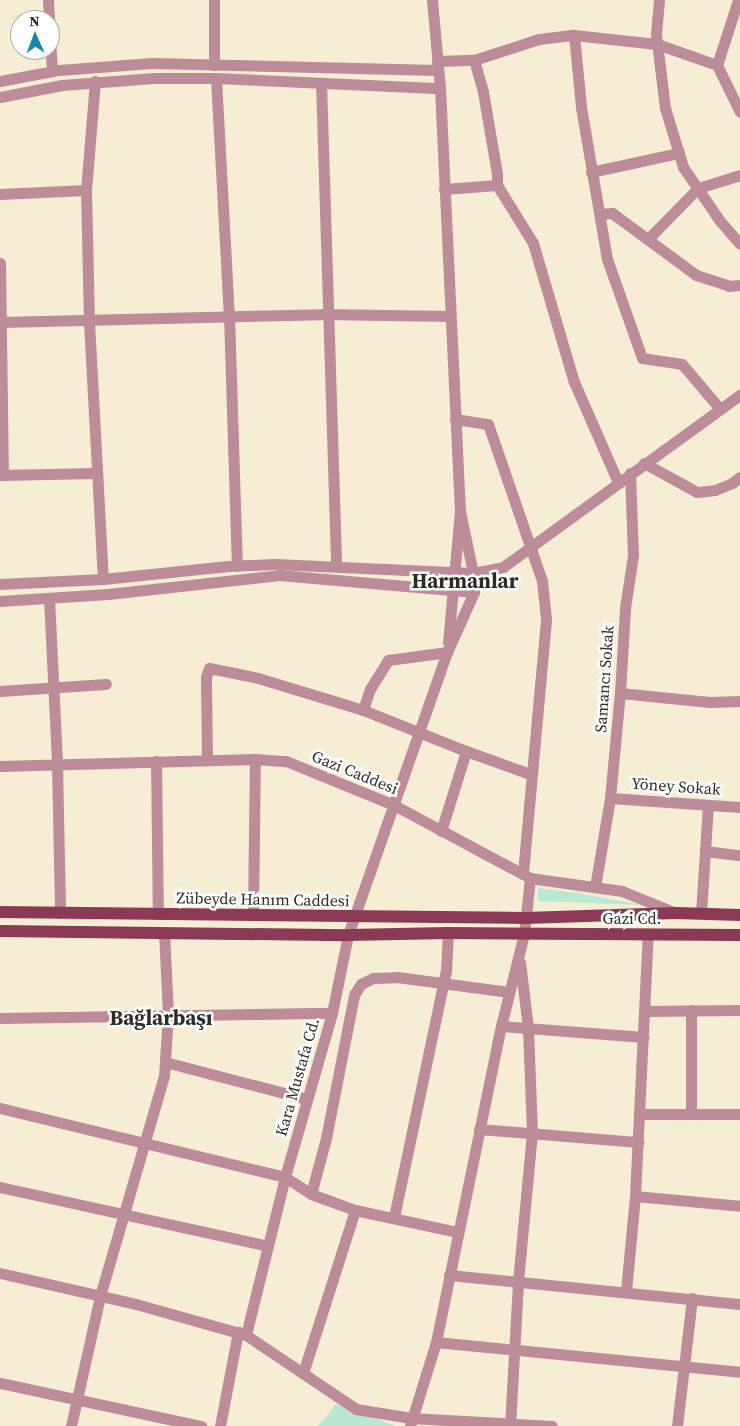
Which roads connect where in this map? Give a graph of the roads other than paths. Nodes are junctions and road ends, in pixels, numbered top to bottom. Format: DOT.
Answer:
graph roads {
  1 [pos="214,0"];
  2 [pos="432,0"];
  3 [pos="659,0"];
  4 [pos="738,0"];
  5 [pos="574,35"];
  6 [pos="657,44"];
  7 [pos="51,60"];
  8 [pos="474,60"];
  9 [pos="214,65"];
  10 [pos="437,65"];
  11 [pos="717,65"];
  12 [pos="52,72"];
  13 [pos="216,78"];
  14 [pos="0,81"];
  15 [pos="95,81"];
  16 [pos="321,83"];
  17 [pos="440,88"];
  18 [pos="0,97"];
  19 [pos="740,112"];
  20 [pos="679,153"];
  21 [pos="591,172"];
  22 [pos="740,175"];
  23 [pos="497,185"];
  24 [pos="698,188"];
  25 [pos="444,189"];
  26 [pos="86,190"];
  27 [pos="0,194"];
  28 [pos="600,214"];
  29 [pos="648,239"];
  30 [pos="740,244"];
  31 [pos="0,263"];
  32 [pos="740,285"];
  33 [pos="0,305"];
  34 [pos="329,314"];
  35 [pos="229,316"];
  36 [pos="450,316"];
  37 [pos="1,322"];
  38 [pos="90,322"];
  39 [pos="1,375"];
  40 [pos="740,395"];
  41 [pos="720,409"];
  42 [pos="456,419"];
  43 [pos="644,463"];
  44 [pos="96,473"];
  45 [pos="630,473"];
  46 [pos="2,475"];
  47 [pos="740,477"];
  48 [pos="618,482"];
  49 [pos="460,511"];
  50 [pos="531,546"];
  51 [pos="237,566"];
  52 [pos="336,566"];
  53 [pos="455,571"];
  54 [pos="473,572"];
  55 [pos="103,579"];
  56 [pos="0,584"];
  57 [pos="454,591"];
  58 [pos="474,592"];
  59 [pos="50,598"];
  60 [pos="0,601"];
  61 [pos="447,652"];
  62 [pos="106,684"];
  63 [pos="53,687"];
  64 [pos="0,691"];
  65 [pos="620,693"];
  66 [pos="740,701"];
  67 [pos="362,710"];
  68 [pos="419,733"];
  69 [pos="466,752"];
  70 [pos="255,759"];
  71 [pos="207,760"];
  72 [pos="156,761"];
  73 [pos="57,764"];
  74 [pos="0,766"];
  75 [pos="530,774"];
  76 [pos="610,798"];
  77 [pos="394,805"];
  78 [pos="708,805"];
  79 [pos="740,807"];
  80 [pos="441,831"];
  81 [pos="705,851"];
  82 [pos="740,855"];
  83 [pos="526,876"];
  84 [pos="594,887"];
  85 [pos="0,912"];
  86 [pos="676,912"];
  87 [pos="60,913"];
  88 [pos="158,914"];
  89 [pos="701,914"];
  90 [pos="252,915"];
  91 [pos="740,915"];
  92 [pos="355,917"];
  93 [pos="526,918"];
  94 [pos="0,931"];
  95 [pos="164,932"];
  96 [pos="448,933"];
  97 [pos="524,934"];
  98 [pos="648,934"];
  99 [pos="348,935"];
  100 [pos="740,935"];
  101 [pos="519,954"];
  102 [pos="442,982"];
  103 [pos="509,992"];
  104 [pos="690,1010"];
  105 [pos="740,1010"];
  106 [pos="645,1011"];
  107 [pos="332,1013"];
  108 [pos="168,1014"];
  109 [pos="0,1018"];
  110 [pos="501,1026"];
  111 [pos="528,1028"];
  112 [pos="644,1037"];
  113 [pos="165,1062"];
  114 [pos="307,1099"];
  115 [pos="0,1108"];
  116 [pos="640,1114"];
  117 [pos="691,1114"];
  118 [pos="740,1114"];
  119 [pos="479,1129"];
  120 [pos="532,1132"];
  121 [pos="638,1142"];
  122 [pos="143,1143"];
  123 [pos="284,1177"];
  124 [pos="0,1187"];
  125 [pos="311,1194"];
  126 [pos="635,1196"];
  127 [pos="740,1206"];
  128 [pos="355,1210"];
  129 [pos="122,1214"];
  130 [pos="394,1217"];
  131 [pos="458,1232"];
  132 [pos="268,1246"];
  133 [pos="0,1273"];
  134 [pos="449,1275"];
  135 [pos="518,1281"];
  136 [pos="626,1291"];
  137 [pos="100,1296"];
  138 [pos="692,1298"];
  139 [pos="740,1304"];
  140 [pos="242,1334"];
  141 [pos="436,1342"];
  142 [pos="514,1350"];
  143 [pos="685,1367"];
  144 [pos="740,1372"];
  145 [pos="303,1374"];
  146 [pos="0,1383"];
  147 [pos="76,1400"];
  148 [pos="411,1422"];
  149 [pos="510,1424"];
  150 [pos="71,1426"];
  151 [pos="200,1426"];
  152 [pos="220,1426"];
  153 [pos="552,1426"];
  154 [pos="677,1426"];
  1 -- 9 [label="street"];
  2 -- 10 [label="street"];
  3 -- 6 [label="street"];
  4 -- 11 [label="street"];
  5 -- 6 [label="street"];
  5 -- 8 [label="street"];
  5 -- 21 [label="street"];
  6 -- 11 [label="street"];
  6 -- 20 [label="street"];
  7 -- 12 [label="street"];
  8 -- 10 [label="street"];
  8 -- 23 [label="street"];
  9 -- 10 [label="street"];
  9 -- 12 [label="street"];
  10 -- 17 [label="street"];
  11 -- 19 [label="street"];
  12 -- 14 [label="street"];
  13 -- 15 [label="street"];
  13 -- 16 [label="street"];
  13 -- 35 [label="street"];
  15 -- 18 [label="street"];
  15 -- 26 [label="street"];
  16 -- 17 [label="street"];
  16 -- 34 [label="street"];
  17 -- 25 [label="street"];
  20 -- 21 [label="street"];
  20 -- 24 [label="street"];
  21 -- 28 [label="street"];
  22 -- 24 [label="street"];
  23 -- 25 [label="street"];
  23 -- 48 [label="street"];
  24 -- 29 [label="street"];
  24 -- 30 [label="street"];
  25 -- 36 [label="street"];
  26 -- 27 [label="street"];
  26 -- 38 [label="street"];
  28 -- 29 [label="street"];
  28 -- 41 [label="street"];
  29 -- 32 [label="street"];
  31 -- 33 [label="street"];
  33 -- 37 [label="street"];
  34 -- 35 [label="street"];
  34 -- 36 [label="street"];
  34 -- 52 [label="street"];
  35 -- 38 [label="street"];
  35 -- 51 [label="street"];
  36 -- 42 [label="street"];
  37 -- 38 [label="street"];
  37 -- 39 [label="street"];
  38 -- 44 [label="street"];
  39 -- 46 [label="street"];
  40 -- 41 [label="street"];
  41 -- 43 [label="street"];
  42 -- 49 [label="street"];
  42 -- 50 [label="street"];
  43 -- 45 [label="street"];
  43 -- 47 [label="street"];
  44 -- 46 [label="street"];
  44 -- 55 [label="street"];
  45 -- 48 [label="street"];
  45 -- 65 [label="street, Samancı Sokak"];
  48 -- 50 [label="street"];
  49 -- 53 [label="street"];
  49 -- 54 [label="street"];
  50 -- 54 [label="street"];
  50 -- 75 [label="street"];
  51 -- 52 [label="street"];
  51 -- 55 [label="street"];
  52 -- 53 [label="street"];
  53 -- 54 [label="street"];
  53 -- 57 [label="street"];
  54 -- 58 [label="street"];
  55 -- 56 [label="street"];
  57 -- 58 [label="street"];
  57 -- 59 [label="street"];
  57 -- 61 [label="street"];
  58 -- 61 [label="street"];
  59 -- 60 [label="street"];
  59 -- 63 [label="street"];
  61 -- 67 [label="street"];
  61 -- 68 [label="street, Kara Mustafa Cd."];
  62 -- 63 [label="street"];
  63 -- 64 [label="street"];
  63 -- 73 [label="street"];
  65 -- 66 [label="street"];
  65 -- 76 [label="street, Samancı Sokak"];
  67 -- 68 [label="street"];
  67 -- 71 [label="street"];
  68 -- 69 [label="street"];
  68 -- 77 [label="street, Kara Mustafa Cd."];
  69 -- 75 [label="street"];
  69 -- 80 [label="street"];
  70 -- 71 [label="street, Gazi Caddesi"];
  70 -- 77 [label="street, Gazi Caddesi"];
  70 -- 90 [label="street"];
  71 -- 72 [label="street, Gazi Caddesi"];
  72 -- 73 [label="street, Gazi Caddesi"];
  72 -- 88 [label="street"];
  73 -- 74 [label="street, Gazi Caddesi"];
  73 -- 87 [label="street"];
  75 -- 83 [label="street"];
  76 -- 78 [label="street, Yöney Sokak"];
  76 -- 84 [label="street, Samancı Sokak"];
  77 -- 80 [label="street, Gazi Caddesi"];
  77 -- 92 [label="street, Kara Mustafa Cd."];
  78 -- 79 [label="street, Yöney Sokak"];
  78 -- 81 [label="street"];
  80 -- 83 [label="street, Gazi Caddesi"];
  81 -- 82 [label="street"];
  81 -- 89 [label="street"];
  83 -- 84 [label="street, Gazi Caddesi"];
  83 -- 93 [label="street"];
  84 -- 86 [label="street, Gazi Caddesi"];
  85 -- 87 [label="main road, Zübeyde Hanım Caddesi"];
  86 -- 89 [label="main road, Gazi Cd."];
  86 -- 93 [label="main road, Gazi Cd."];
  87 -- 88 [label="main road, Zübeyde Hanım Caddesi"];
  88 -- 90 [label="main road, Zübeyde Hanım Caddesi"];
  89 -- 91 [label="main road, Gazi Cd."];
  90 -- 92 [label="main road, Zübeyde Hanım Caddesi"];
  92 -- 93 [label="main road, Zübeyde Hanım Caddesi"];
  92 -- 99 [label="street, Kara Mustafa Cd."];
  93 -- 97 [label="street"];
  94 -- 95 [label="main road, Gazi Cd."];
  95 -- 99 [label="main road, Gazi Cd."];
  95 -- 108 [label="street"];
  96 -- 97 [label="main road, Gazi Cd."];
  96 -- 99 [label="main road, Gazi Cd."];
  96 -- 102 [label="street"];
  97 -- 98 [label="main road, Gazi Cd."];
  97 -- 101 [label="street"];
  98 -- 100 [label="main road, Gazi Cd."];
  98 -- 106 [label="street"];
  99 -- 107 [label="street, Kara Mustafa Cd."];
  101 -- 103 [label="street"];
  101 -- 111 [label="street"];
  102 -- 103 [label="street"];
  102 -- 125 [label="street"];
  102 -- 130 [label="street"];
  103 -- 110 [label="street"];
  104 -- 105 [label="street"];
  104 -- 106 [label="street"];
  104 -- 117 [label="street"];
  106 -- 112 [label="street"];
  107 -- 108 [label="street"];
  107 -- 114 [label="street, Kara Mustafa Cd."];
  108 -- 109 [label="street"];
  108 -- 113 [label="street"];
  110 -- 111 [label="street"];
  110 -- 119 [label="street"];
  111 -- 112 [label="street"];
  111 -- 120 [label="street"];
  112 -- 116 [label="street"];
  113 -- 114 [label="street"];
  113 -- 122 [label="street"];
  114 -- 123 [label="street, Kara Mustafa Cd."];
  115 -- 122 [label="street"];
  116 -- 117 [label="street"];
  116 -- 121 [label="street"];
  117 -- 118 [label="street"];
  119 -- 120 [label="street"];
  119 -- 131 [label="street"];
  120 -- 121 [label="street"];
  120 -- 135 [label="street"];
  121 -- 126 [label="street"];
  122 -- 123 [label="street"];
  122 -- 129 [label="street"];
  123 -- 125 [label="street"];
  123 -- 132 [label="street, Kara Mustafa Cd."];
  124 -- 129 [label="street"];
  125 -- 128 [label="street"];
  126 -- 127 [label="street"];
  126 -- 136 [label="street"];
  128 -- 130 [label="street"];
  128 -- 145 [label="street"];
  129 -- 132 [label="street"];
  129 -- 137 [label="street"];
  130 -- 131 [label="street"];
  131 -- 134 [label="street"];
  132 -- 140 [label="street, Kara Mustafa Cd."];
  133 -- 137 [label="street"];
  134 -- 135 [label="street"];
  134 -- 141 [label="street"];
  135 -- 136 [label="street"];
  135 -- 142 [label="street"];
  136 -- 138 [label="street"];
  137 -- 140 [label="street"];
  137 -- 147 [label="street"];
  138 -- 139 [label="street"];
  138 -- 143 [label="street"];
  140 -- 145 [label="street"];
  140 -- 152 [label="street, Kara Mustafa Cd."];
  141 -- 142 [label="street"];
  141 -- 148 [label="street"];
  142 -- 143 [label="street"];
  142 -- 149 [label="street"];
  143 -- 144 [label="street"];
  143 -- 154 [label="street"];
  145 -- 148 [label="street"];
  146 -- 147 [label="street"];
  147 -- 150 [label="street"];
  147 -- 151 [label="street"];
  148 -- 149 [label="street"];
  149 -- 153 [label="street"];
}
